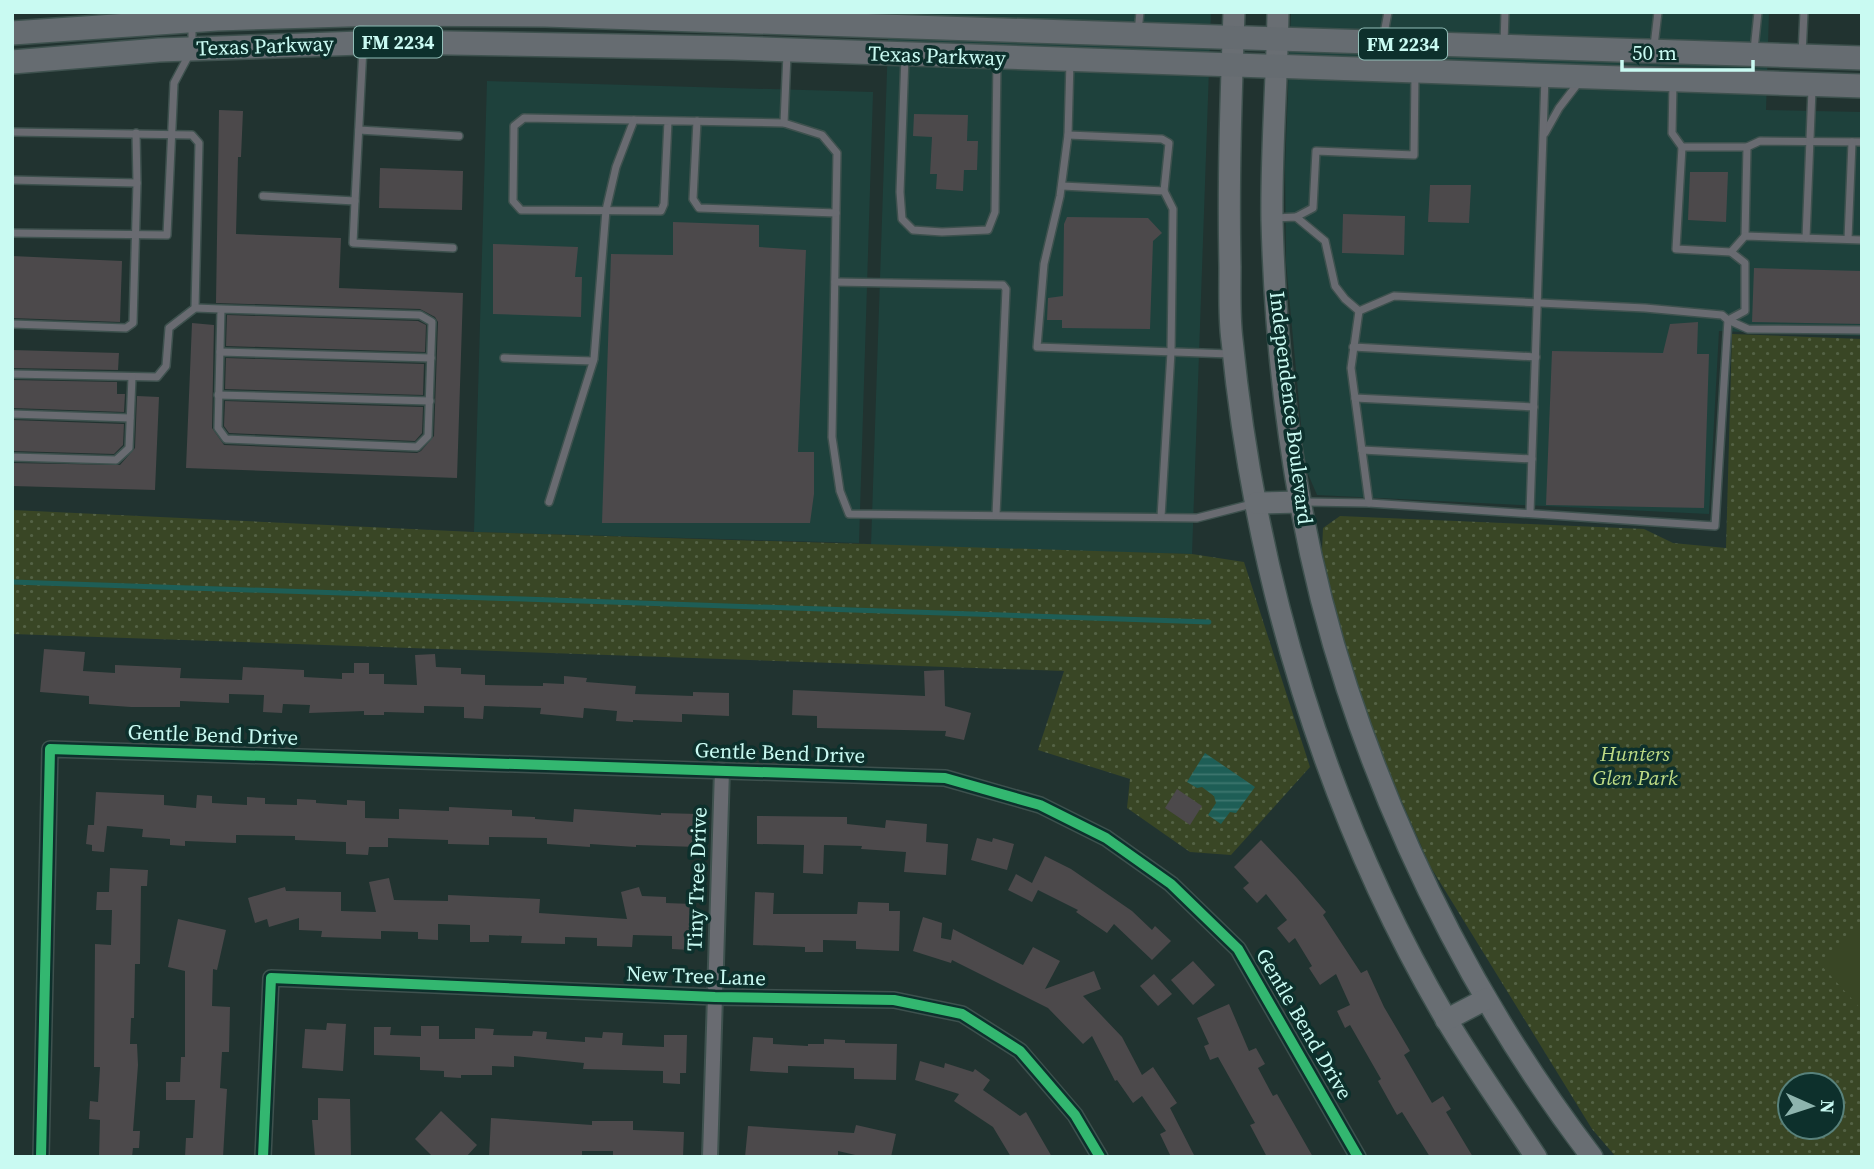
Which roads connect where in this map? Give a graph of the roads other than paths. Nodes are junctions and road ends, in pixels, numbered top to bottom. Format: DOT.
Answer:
graph roads {
  1 [pos="1140,12"];
  2 [pos="1234,12"];
  3 [pos="1278,12"];
  4 [pos="1388,12"];
  5 [pos="1505,12"];
  6 [pos="1658,12"];
  7 [pos="1758,12"];
  8 [pos="1804,12"];
  9 [pos="217,16"];
  10 [pos="788,17"];
  11 [pos="162,18"];
  12 [pos="192,21"];
  13 [pos="12,33"];
  14 [pos="1138,36"];
  15 [pos="1233,38"];
  16 [pos="1278,40"];
  17 [pos="363,42"];
  18 [pos="1382,43"];
  19 [pos="1504,47"];
  20 [pos="732,48"];
  21 [pos="192,49"];
  22 [pos="787,50"];
  23 [pos="1654,51"];
  24 [pos="1742,54"];
  25 [pos="905,55"];
  26 [pos="1802,56"];
  27 [pos="997,58"];
  28 [pos="1862,58"];
  29 [pos="1070,60"];
  30 [pos="12,62"];
  31 [pos="1233,66"];
  32 [pos="1277,67"];
  33 [pos="1415,73"];
  34 [pos="1545,77"];
  35 [pos="1583,78"];
  36 [pos="1673,81"];
  37 [pos="1812,85"];
  38 [pos="1862,86"];
  39 [pos="634,120"];
  40 [pos="668,121"];
  41 [pos="697,121"];
  42 [pos="785,123"];
  43 [pos="359,130"];
  44 [pos="12,132"];
  45 [pos="136,133"];
  46 [pos="171,134"];
  47 [pos="1068,135"];
  48 [pos="459,136"];
  49 [pos="1543,136"];
  50 [pos="1810,142"];
  51 [pos="1852,142"];
  52 [pos="1862,142"];
  53 [pos="1682,147"];
  54 [pos="1747,147"];
  55 [pos="12,180"];
  56 [pos="137,183"];
  57 [pos="1062,186"];
  58 [pos="1164,191"];
  59 [pos="263,196"];
  60 [pos="355,201"];
  61 [pos="606,211"];
  62 [pos="836,214"];
  63 [pos="1296,217"];
  64 [pos="1272,218"];
  65 [pos="12,233"];
  66 [pos="136,233"];
  67 [pos="1745,236"];
  68 [pos="1806,238"];
  69 [pos="1848,239"];
  70 [pos="1862,240"];
  71 [pos="453,248"];
  72 [pos="1731,252"];
  73 [pos="835,282"];
  74 [pos="1538,303"];
  75 [pos="195,308"];
  76 [pos="221,309"];
  77 [pos="1359,311"];
  78 [pos="1728,320"];
  79 [pos="12,324"];
  80 [pos="1862,330"];
  81 [pos="1353,347"];
  82 [pos="219,352"];
  83 [pos="1171,352"];
  84 [pos="1234,354"];
  85 [pos="1536,357"];
  86 [pos="431,358"];
  87 [pos="503,358"];
  88 [pos="593,361"];
  89 [pos="12,374"];
  90 [pos="132,377"];
  91 [pos="218,395"];
  92 [pos="1354,398"];
  93 [pos="430,401"];
  94 [pos="1534,407"];
  95 [pos="12,414"];
  96 [pos="130,418"];
  97 [pos="1362,450"];
  98 [pos="12,457"];
  99 [pos="1532,459"];
  100 [pos="549,502"];
  101 [pos="1300,502"];
  102 [pos="1256,503"];
  103 [pos="1369,503"];
  104 [pos="1530,512"];
  105 [pos="996,515"];
  106 [pos="1161,517"];
  107 [pos="722,770"];
  108 [pos="715,997"];
  109 [pos="1486,999"];
  110 [pos="1446,1020"];
  111 [pos="41,1157"];
  112 [pos="264,1157"];
  113 [pos="710,1157"];
  114 [pos="1100,1157"];
  115 [pos="1358,1157"];
  116 [pos="1536,1157"];
  117 [pos="1592,1157"];
  1 -- 14 [label="lane"];
  2 -- 15 [label="main road, Independence Boulevard"];
  3 -- 16 [label="main road, Independence Boulevard"];
  4 -- 18 [label="lane"];
  5 -- 19 [label="lane"];
  6 -- 23 [label="lane"];
  7 -- 24 [label="lane"];
  8 -- 26 [label="lane"];
  9 -- 10 [label="main road, Texas Parkway / FM 2234"];
  9 -- 12 [label="main road, Texas Parkway / FM 2234"];
  10 -- 14 [label="main road, Texas Parkway / FM 2234"];
  10 -- 20 [label="main road"];
  11 -- 12 [label="main road, Texas Parkway / FM 2234"];
  11 -- 13 [label="main road, Texas Parkway / FM 2234"];
  12 -- 21 [label="lane"];
  14 -- 15 [label="main road, Texas Parkway / FM 2234"];
  15 -- 16 [label="main road, Texas Parkway / FM 2234"];
  15 -- 31 [label="main road, Independence Boulevard"];
  16 -- 18 [label="main road, Texas Parkway / FM 2234"];
  16 -- 32 [label="main road, Independence Boulevard"];
  17 -- 20 [label="main road, Texas Parkway / FM 2234"];
  17 -- 21 [label="main road, Texas Parkway / FM 2234"];
  17 -- 43 [label="lane"];
  18 -- 19 [label="main road, Texas Parkway / FM 2234"];
  19 -- 23 [label="main road, Texas Parkway / FM 2234"];
  20 -- 22 [label="main road, Texas Parkway / FM 2234"];
  21 -- 30 [label="main road, Texas Parkway / FM 2234"];
  21 -- 46 [label="lane"];
  22 -- 25 [label="main road, Texas Parkway / FM 2234"];
  22 -- 42 [label="lane"];
  23 -- 24 [label="main road, Texas Parkway / FM 2234"];
  24 -- 26 [label="main road, Texas Parkway / FM 2234"];
  24 -- 36 [label="main road"];
  25 -- 27 [label="main road, Texas Parkway / FM 2234"];
  25 -- 27 [label="lane"];
  26 -- 28 [label="main road, Texas Parkway / FM 2234"];
  27 -- 29 [label="main road, Texas Parkway / FM 2234"];
  29 -- 31 [label="main road, Texas Parkway / FM 2234"];
  29 -- 47 [label="lane"];
  31 -- 32 [label="main road, Texas Parkway / FM 2234"];
  31 -- 84 [label="main road, Independence Boulevard"];
  32 -- 33 [label="main road, Texas Parkway / FM 2234"];
  32 -- 64 [label="main road, Independence Boulevard"];
  33 -- 34 [label="main road, Texas Parkway / FM 2234"];
  33 -- 63 [label="lane"];
  34 -- 35 [label="main road, Texas Parkway / FM 2234"];
  34 -- 49 [label="lane"];
  35 -- 36 [label="main road, Texas Parkway / FM 2234"];
  35 -- 49 [label="lane"];
  36 -- 37 [label="main road, Texas Parkway / FM 2234"];
  36 -- 53 [label="lane"];
  37 -- 38 [label="main road, Texas Parkway / FM 2234"];
  37 -- 50 [label="lane"];
  39 -- 40 [label="lane"];
  39 -- 61 [label="lane"];
  39 -- 61 [label="lane"];
  40 -- 41 [label="lane"];
  40 -- 61 [label="lane"];
  41 -- 42 [label="lane"];
  41 -- 62 [label="lane"];
  42 -- 62 [label="lane"];
  43 -- 48 [label="lane"];
  43 -- 60 [label="lane"];
  44 -- 45 [label="lane"];
  45 -- 46 [label="lane"];
  45 -- 56 [label="lane"];
  46 -- 66 [label="lane"];
  46 -- 75 [label="lane"];
  47 -- 57 [label="lane"];
  47 -- 58 [label="lane"];
  49 -- 74 [label="lane"];
  50 -- 51 [label="lane"];
  50 -- 54 [label="lane"];
  50 -- 68 [label="lane"];
  51 -- 52 [label="lane"];
  51 -- 69 [label="lane"];
  53 -- 54 [label="lane"];
  53 -- 72 [label="lane"];
  54 -- 67 [label="lane"];
  55 -- 56 [label="lane"];
  56 -- 66 [label="lane"];
  57 -- 58 [label="lane"];
  57 -- 83 [label="lane"];
  58 -- 83 [label="lane"];
  59 -- 60 [label="lane"];
  60 -- 71 [label="lane"];
  61 -- 88 [label="lane"];
  62 -- 73 [label="lane"];
  63 -- 64 [label="lane"];
  63 -- 77 [label="lane"];
  64 -- 101 [label="main road, Independence Boulevard"];
  65 -- 66 [label="lane"];
  66 -- 79 [label="lane"];
  67 -- 68 [label="lane"];
  67 -- 72 [label="lane"];
  68 -- 69 [label="lane"];
  69 -- 70 [label="lane"];
  72 -- 78 [label="lane"];
  73 -- 105 [label="lane"];
  73 -- 105 [label="lane"];
  74 -- 77 [label="lane"];
  74 -- 78 [label="lane"];
  74 -- 85 [label="lane"];
  75 -- 76 [label="lane"];
  75 -- 90 [label="lane"];
  76 -- 82 [label="lane"];
  76 -- 86 [label="lane"];
  77 -- 81 [label="lane"];
  78 -- 80 [label="lane"];
  78 -- 104 [label="lane"];
  81 -- 85 [label="lane"];
  81 -- 92 [label="lane"];
  82 -- 86 [label="lane"];
  82 -- 91 [label="lane"];
  83 -- 84 [label="lane"];
  83 -- 106 [label="lane"];
  84 -- 102 [label="main road, Independence Boulevard"];
  85 -- 94 [label="lane"];
  86 -- 93 [label="lane"];
  87 -- 88 [label="lane"];
  88 -- 100 [label="lane"];
  89 -- 90 [label="lane"];
  90 -- 96 [label="lane"];
  91 -- 93 [label="lane"];
  91 -- 93 [label="lane"];
  92 -- 94 [label="lane"];
  92 -- 97 [label="lane"];
  94 -- 99 [label="lane"];
  95 -- 96 [label="lane"];
  96 -- 98 [label="lane"];
  97 -- 99 [label="lane"];
  97 -- 103 [label="lane"];
  99 -- 104 [label="lane"];
  101 -- 102 [label="main road"];
  101 -- 103 [label="lane"];
  101 -- 109 [label="main road, Independence Boulevard"];
  102 -- 106 [label="lane"];
  102 -- 110 [label="main road, Independence Boulevard"];
  103 -- 104 [label="lane"];
  105 -- 106 [label="lane"];
  107 -- 108 [label="street, Tiny Tree Drive"];
  107 -- 111 [label="street, Gentle Bend Drive"];
  107 -- 115 [label="street, Gentle Bend Drive"];
  108 -- 112 [label="street, New Tree Lane"];
  108 -- 113 [label="street, Tiny Tree Drive"];
  108 -- 114 [label="street, New Tree Lane"];
  109 -- 110 [label="main road"];
  109 -- 117 [label="main road, Independence Boulevard"];
  110 -- 116 [label="main road, Independence Boulevard"];
}
